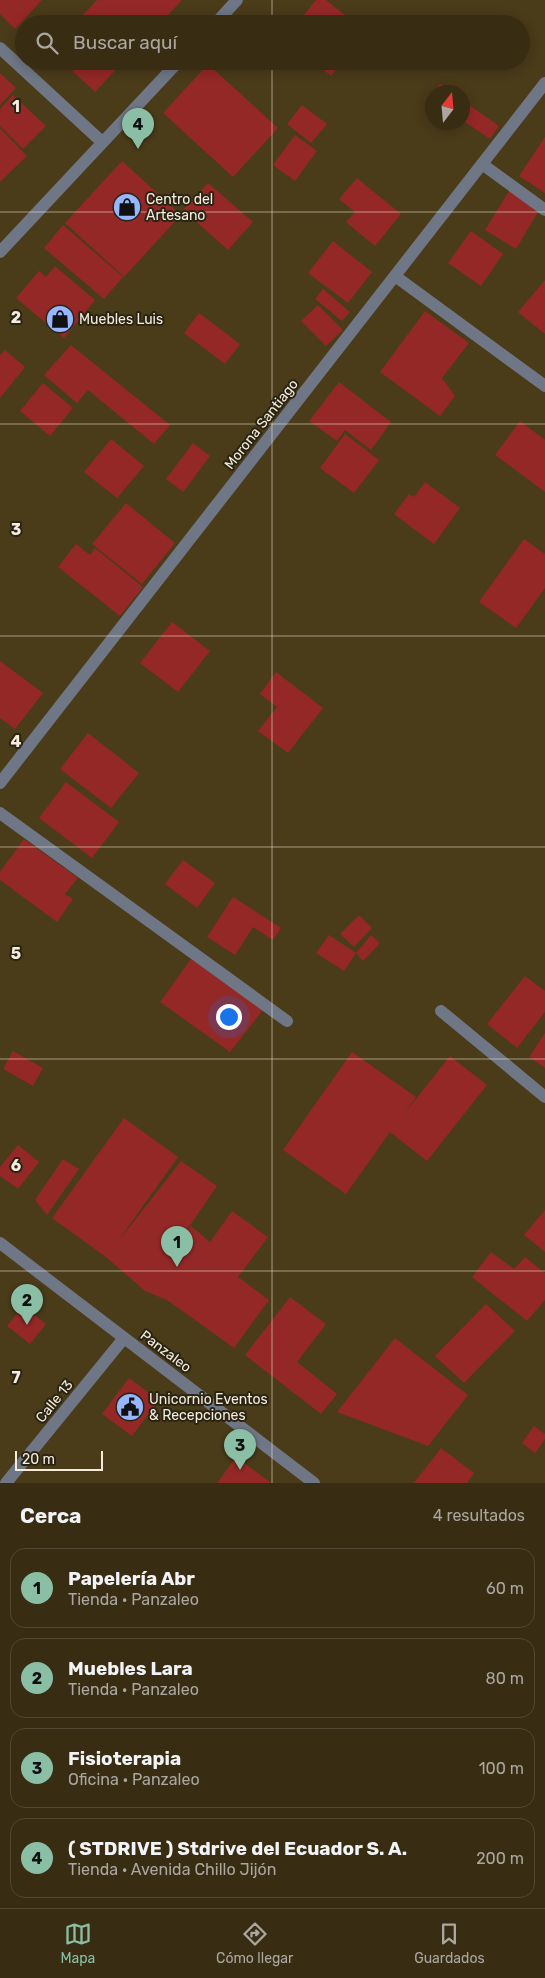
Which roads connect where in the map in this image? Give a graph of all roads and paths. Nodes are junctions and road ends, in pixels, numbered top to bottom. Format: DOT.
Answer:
graph roads {
  1 [pos="237,0"];
  2 [pos="223,15"];
  3 [pos="0,48"];
  4 [pos="15,62"];
  5 [pos="24,70"];
  6 [pos="170,70"];
  7 [pos="545,83"];
  8 [pos="102,142"];
  9 [pos="482,164"];
  10 [pos="545,210"];
  11 [pos="0,252"];
  12 [pos="395,276"];
  13 [pos="545,386"];
  14 [pos="0,783"];
  15 [pos="0,813"];
  16 [pos="441,1011"];
  17 [pos="287,1021"];
  18 [pos="545,1097"];
  19 [pos="0,1244"];
  20 [pos="124,1338"];
  21 [pos="6,1483"];
  22 [pos="314,1483"];
  1 -- 2 [label="street"];
  3 -- 4 [label="street"];
  5 -- 8 [label="street"];
  6 -- 8 [label="street"];
  7 -- 9 [label="street, Morona Santiago"];
  8 -- 11 [label="street"];
  9 -- 10 [label="street"];
  9 -- 12 [label="street, Morona Santiago"];
  12 -- 13 [label="street"];
  12 -- 14 [label="street, Morona Santiago"];
  15 -- 17 [label="street"];
  16 -- 18 [label="street"];
  19 -- 20 [label="street, Panzaleo"];
  20 -- 21 [label="street, Calle 13"];
  20 -- 22 [label="street, Panzaleo"];
}
